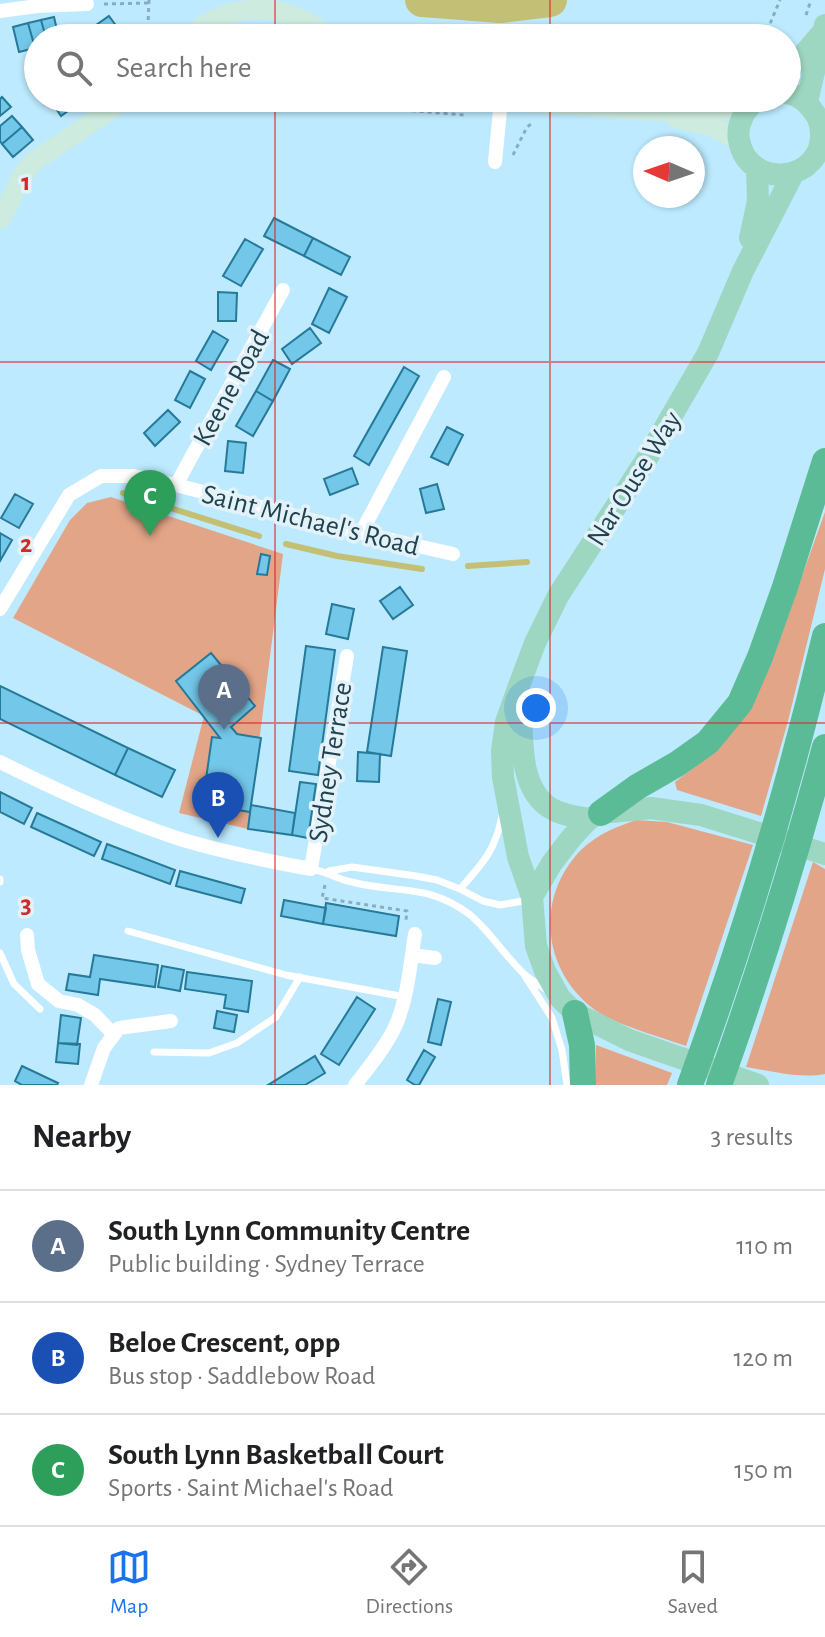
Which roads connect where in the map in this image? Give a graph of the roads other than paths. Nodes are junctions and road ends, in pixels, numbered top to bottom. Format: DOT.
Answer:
graph roads {
  1 [pos="87,4"];
  2 [pos="0,11"];
  3 [pos="203,24"];
  4 [pos="316,24"];
  5 [pos="818,25"];
  6 [pos="801,52"];
  7 [pos="801,84"];
  8 [pos="801,102"];
  9 [pos="107,112"];
  10 [pos="500,112"];
  11 [pos="653,112"];
  12 [pos="748,112"];
  13 [pos="739,141"];
  14 [pos="495,162"];
  15 [pos="757,168"];
  16 [pos="793,174"];
  17 [pos="0,219"];
  18 [pos="743,271"];
  19 [pos="283,290"];
  20 [pos="444,377"];
  21 [pos="825,461"];
  22 [pos="176,485"];
  23 [pos="361,533"];
  24 [pos="453,554"];
  25 [pos="0,609"];
  26 [pos="825,636"];
  27 [pos="347,656"];
  28 [pos="520,683"];
  29 [pos="825,747"];
  30 [pos="0,762"];
  31 [pos="506,794"];
  32 [pos="595,816"];
  33 [pos="825,854"];
  34 [pos="311,869"];
  35 [pos="327,871"];
  36 [pos="460,889"];
  37 [pos="532,898"];
  38 [pos="128,931"];
  39 [pos="415,934"];
  40 [pos="27,935"];
  41 [pos="0,953"];
  42 [pos="412,955"];
  43 [pos="435,958"];
  44 [pos="524,975"];
  45 [pos="300,977"];
  46 [pos="405,997"];
  47 [pos="568,1006"];
  48 [pos="40,1009"];
  49 [pos="171,1021"];
  50 [pos="114,1035"];
  51 [pos="154,1052"];
  52 [pos="91,1085"];
  53 [pos="355,1085"];
  54 [pos="567,1085"];
  55 [pos="583,1085"];
  56 [pos="690,1085"];
  57 [pos="719,1085"];
  58 [pos="758,1085"];
  1 -- 2 [label="street"];
  3 -- 4 [label="street"];
  5 -- 6 [label="main road"];
  5 -- 7 [label="main road"];
  8 -- 16 [label="main road, Nar Ouse Way"];
  9 -- 17 [label="street"];
  10 -- 14 [label="street"];
  11 -- 13 [label="street"];
  12 -- 13 [label="main road"];
  13 -- 15 [label="main road"];
  15 -- 16 [label="main road"];
  15 -- 18 [label="main road, Nar Ouse Way"];
  16 -- 18 [label="main road, Nar Ouse Way"];
  18 -- 28 [label="main road, Nar Ouse Way"];
  19 -- 22 [label="street, Keene Road"];
  20 -- 23 [label="street"];
  21 -- 32 [label="highway"];
  22 -- 23 [label="street, Saint Michael's Road"];
  22 -- 25 [label="street, Saint Michael's Road"];
  23 -- 24 [label="street, Saint Michael's Road"];
  26 -- 56 [label="highway"];
  27 -- 34 [label="street, Sydney Terrace"];
  28 -- 31 [label="main road, Nar Ouse Way"];
  28 -- 32 [label="main road, Nar Ouse Way"];
  29 -- 57 [label="highway"];
  30 -- 34 [label="street"];
  31 -- 36 [label="lane"];
  31 -- 37 [label="main road, Nar Ouse Way"];
  32 -- 33 [label="main road"];
  32 -- 37 [label="main road"];
  34 -- 35 [label="lane"];
  35 -- 36 [label="lane"];
  35 -- 44 [label="lane"];
  36 -- 37 [label="lane"];
  37 -- 47 [label="main road, Nar Ouse Way"];
  38 -- 45 [label="lane"];
  39 -- 42 [label="street"];
  40 -- 50 [label="street"];
  41 -- 48 [label="lane"];
  42 -- 43 [label="street"];
  42 -- 46 [label="street"];
  44 -- 47 [label="lane"];
  44 -- 54 [label="lane"];
  45 -- 46 [label="lane"];
  45 -- 51 [label="lane"];
  46 -- 53 [label="street"];
  47 -- 55 [label="highway"];
  47 -- 58 [label="main road"];
  49 -- 50 [label="street"];
  50 -- 52 [label="street"];
}
